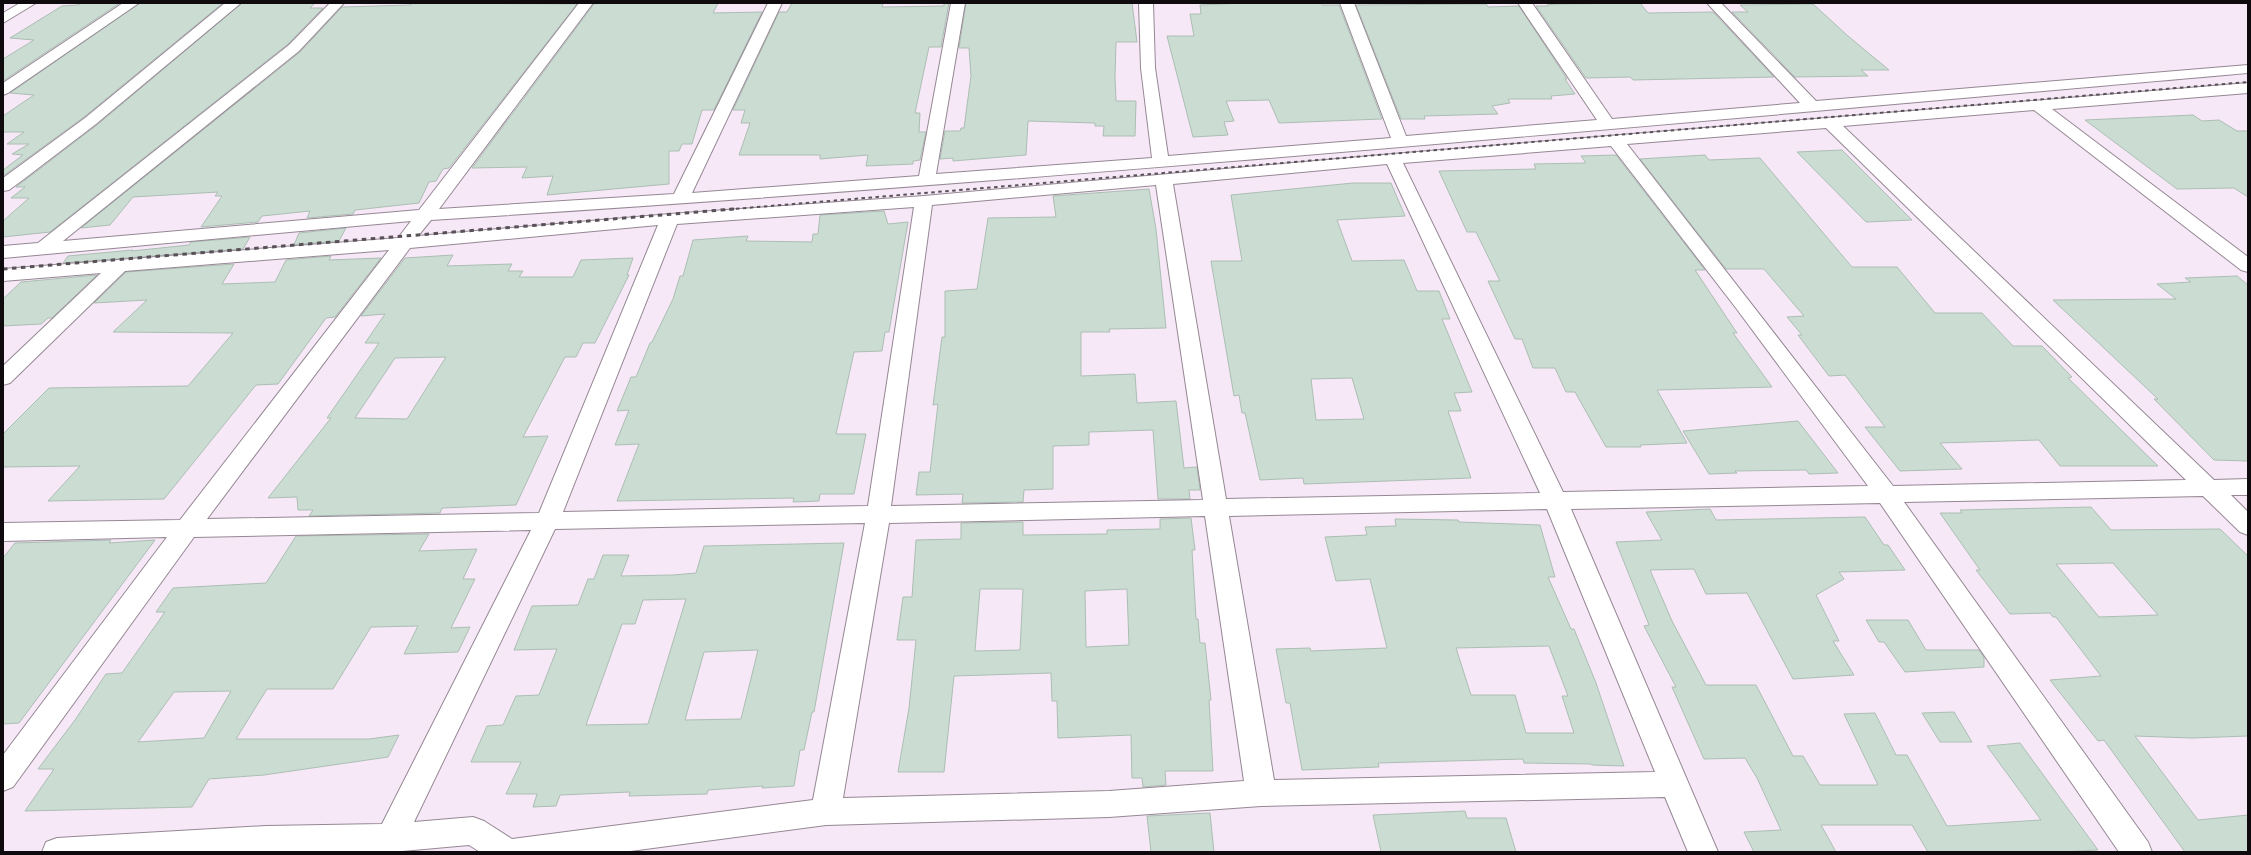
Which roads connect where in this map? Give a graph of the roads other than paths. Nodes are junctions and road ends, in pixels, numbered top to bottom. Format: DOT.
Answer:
graph roads {
  1 [pos="29,3"];
  2 [pos="132,3"];
  3 [pos="234,3"];
  4 [pos="337,3"];
  5 [pos="586,3"];
  6 [pos="775,3"];
  7 [pos="958,3"];
  8 [pos="1146,3"];
  9 [pos="1347,3"];
  10 [pos="1525,3"];
  11 [pos="1714,3"];
  12 [pos="3,19"];
  13 [pos="2248,69"];
  14 [pos="3,90"];
  15 [pos="2244,92"];
  16 [pos="2038,105"];
  17 [pos="1812,106"];
  18 [pos="1830,123"];
  19 [pos="1612,133"];
  20 [pos="1396,150"];
  21 [pos="1162,171"];
  22 [pos="3,186"];
  23 [pos="925,191"];
  24 [pos="675,209"];
  25 [pos="424,216"];
  26 [pos="405,243"];
  27 [pos="42,249"];
  28 [pos="3,252"];
  29 [pos="120,265"];
  30 [pos="2248,266"];
  31 [pos="3,275"];
  32 [pos="3,378"];
  33 [pos="2248,487"];
  34 [pos="2209,488"];
  35 [pos="1887,495"];
  36 [pos="1556,502"];
  37 [pos="1216,509"];
  38 [pos="878,516"];
  39 [pos="548,520"];
  40 [pos="2248,526"];
  41 [pos="188,527"];
  42 [pos="3,532"];
  43 [pos="3,778"];
  44 [pos="1674,784"];
  45 [pos="1261,793"];
  46 [pos="826,812"];
  47 [pos="391,838"];
  48 [pos="262,846"];
  49 [pos="57,852"];
  50 [pos="506,852"];
  51 [pos="516,852"];
  52 [pos="1703,852"];
  53 [pos="2137,852"];
  1 -- 12 [label="street"];
  2 -- 14 [label="street"];
  3 -- 22 [label="street"];
  4 -- 27 [label="street"];
  5 -- 25 [label="street"];
  6 -- 24 [label="street"];
  7 -- 23 [label="street"];
  8 -- 21 [label="street"];
  9 -- 20 [label="street"];
  10 -- 19 [label="street"];
  11 -- 17 [label="street"];
  13 -- 17 [label="street"];
  15 -- 16 [label="street"];
  16 -- 18 [label="street"];
  16 -- 30 [label="street"];
  17 -- 19 [label="street"];
  18 -- 19 [label="street"];
  18 -- 34 [label="street"];
  19 -- 20 [label="street"];
  19 -- 35 [label="street"];
  20 -- 21 [label="street"];
  20 -- 36 [label="street"];
  21 -- 23 [label="street"];
  21 -- 37 [label="street"];
  23 -- 24 [label="street"];
  23 -- 24 [label="street"];
  23 -- 38 [label="street"];
  24 -- 25 [label="street"];
  24 -- 26 [label="street"];
  24 -- 39 [label="street"];
  25 -- 26 [label="street"];
  25 -- 27 [label="street"];
  26 -- 29 [label="street"];
  26 -- 41 [label="street"];
  27 -- 28 [label="street"];
  29 -- 31 [label="street"];
  29 -- 32 [label="street"];
  33 -- 34 [label="street"];
  34 -- 35 [label="street"];
  34 -- 40 [label="street"];
  35 -- 36 [label="street"];
  35 -- 53 [label="street"];
  36 -- 37 [label="street"];
  36 -- 44 [label="street"];
  37 -- 38 [label="street"];
  37 -- 45 [label="street"];
  38 -- 39 [label="street"];
  38 -- 46 [label="street"];
  39 -- 41 [label="street"];
  39 -- 47 [label="street"];
  41 -- 42 [label="street"];
  41 -- 43 [label="street"];
  44 -- 45 [label="street"];
  44 -- 52 [label="street"];
  45 -- 46 [label="street"];
  46 -- 51 [label="street"];
  47 -- 48 [label="street"];
  47 -- 50 [label="street"];
  48 -- 49 [label="street"];
}
